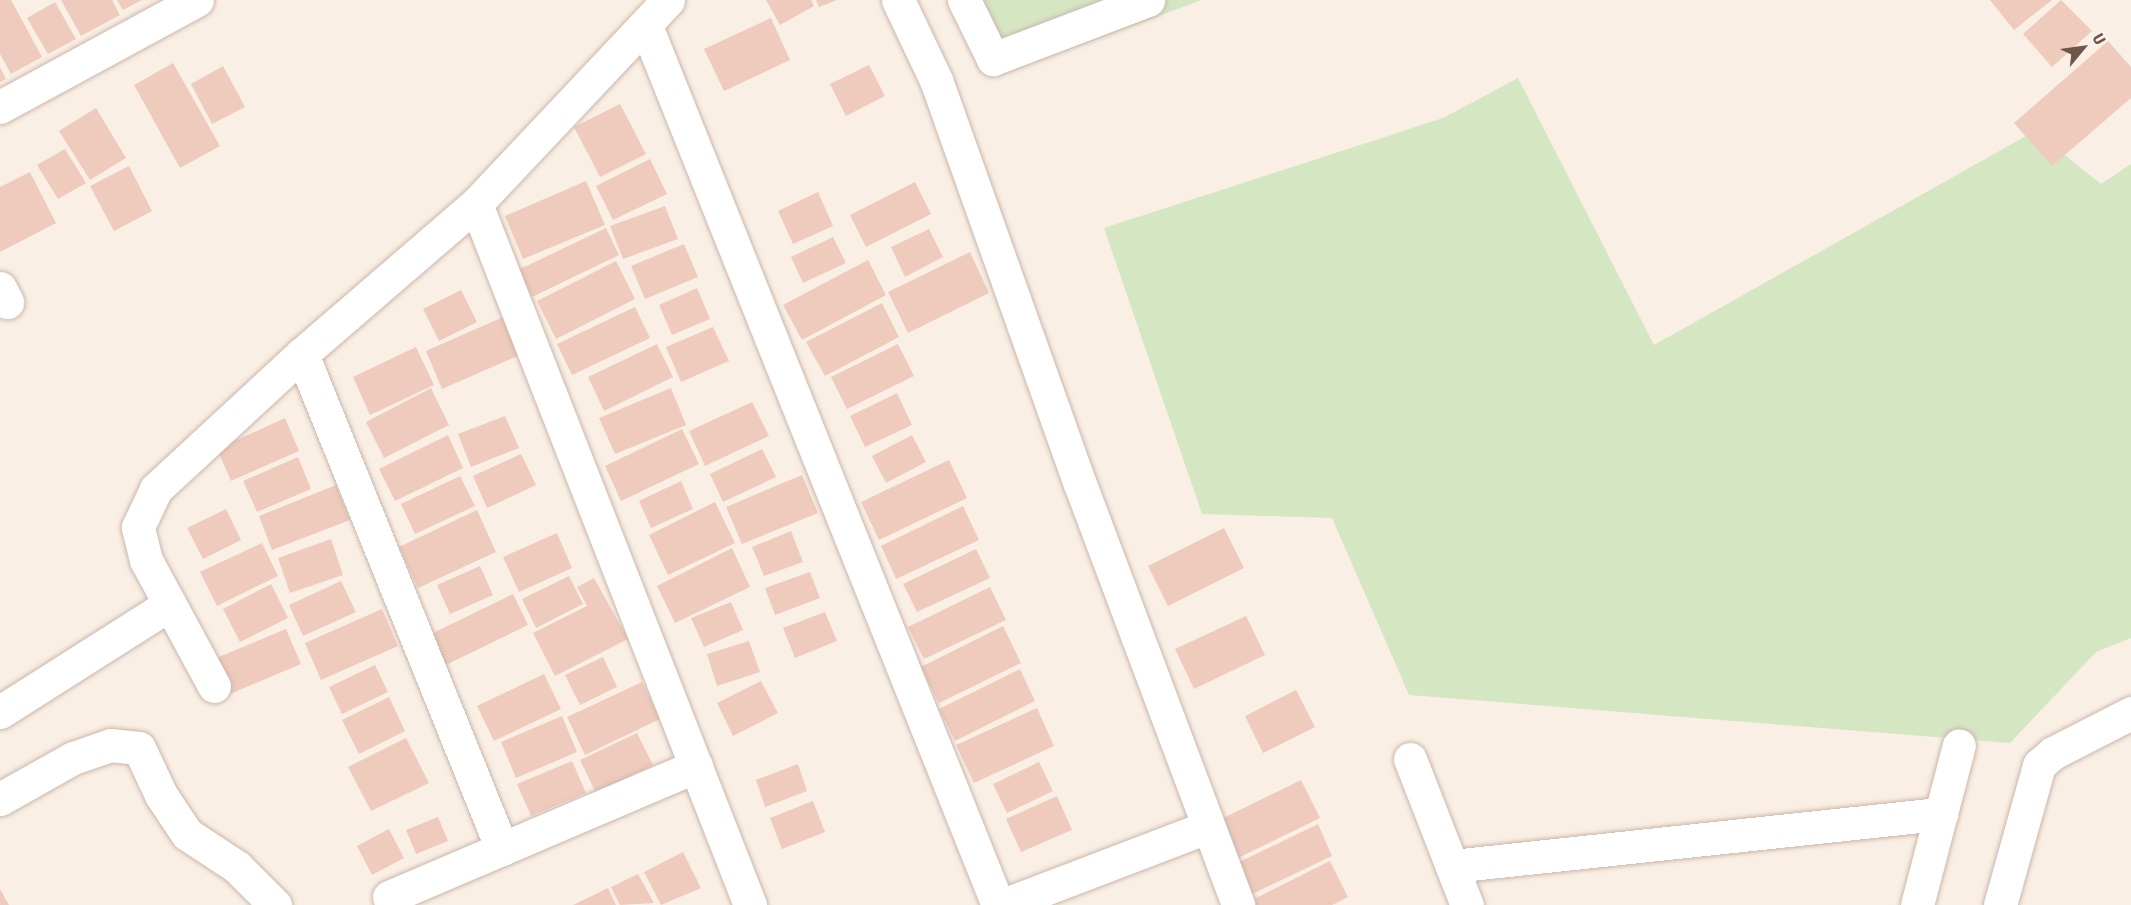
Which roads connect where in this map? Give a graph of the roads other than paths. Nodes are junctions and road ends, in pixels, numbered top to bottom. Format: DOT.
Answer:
graph roads {
  1 [pos="197,0"];
  2 [pos="668,0"];
  3 [pos="898,0"];
  4 [pos="964,0"];
  5 [pos="1148,0"];
  6 [pos="646,26"];
  7 [pos="0,107"];
  8 [pos="476,204"];
  9 [pos="302,354"];
  10 [pos="170,604"];
  11 [pos="214,686"];
  12 [pos="0,712"];
  13 [pos="2131,713"];
  14 [pos="1959,745"];
  15 [pos="1410,759"];
  16 [pos="696,766"];
  17 [pos="0,799"];
  18 [pos="1941,814"];
  19 [pos="1207,827"];
  20 [pos="502,849"];
  21 [pos="1452,866"];
  22 [pos="389,897"];
  23 [pos="275,905"];
  24 [pos="750,905"];
  25 [pos="998,905"];
  26 [pos="1003,905"];
  27 [pos="1239,905"];
  28 [pos="1467,905"];
  29 [pos="1917,905"];
  30 [pos="2000,905"];
  1 -- 7 [label="street"];
  2 -- 6 [label="street"];
  3 -- 19 [label="street"];
  4 -- 5 [label="street"];
  6 -- 8 [label="street"];
  6 -- 25 [label="street"];
  8 -- 9 [label="street"];
  8 -- 16 [label="street"];
  9 -- 10 [label="street"];
  9 -- 20 [label="street"];
  10 -- 11 [label="street"];
  10 -- 12 [label="street"];
  13 -- 30 [label="street"];
  14 -- 18 [label="street"];
  15 -- 21 [label="street"];
  16 -- 20 [label="street"];
  16 -- 24 [label="street"];
  17 -- 23 [label="street"];
  18 -- 21 [label="street"];
  18 -- 29 [label="street"];
  19 -- 26 [label="street"];
  19 -- 27 [label="street"];
  20 -- 22 [label="street"];
  21 -- 28 [label="street"];
}
